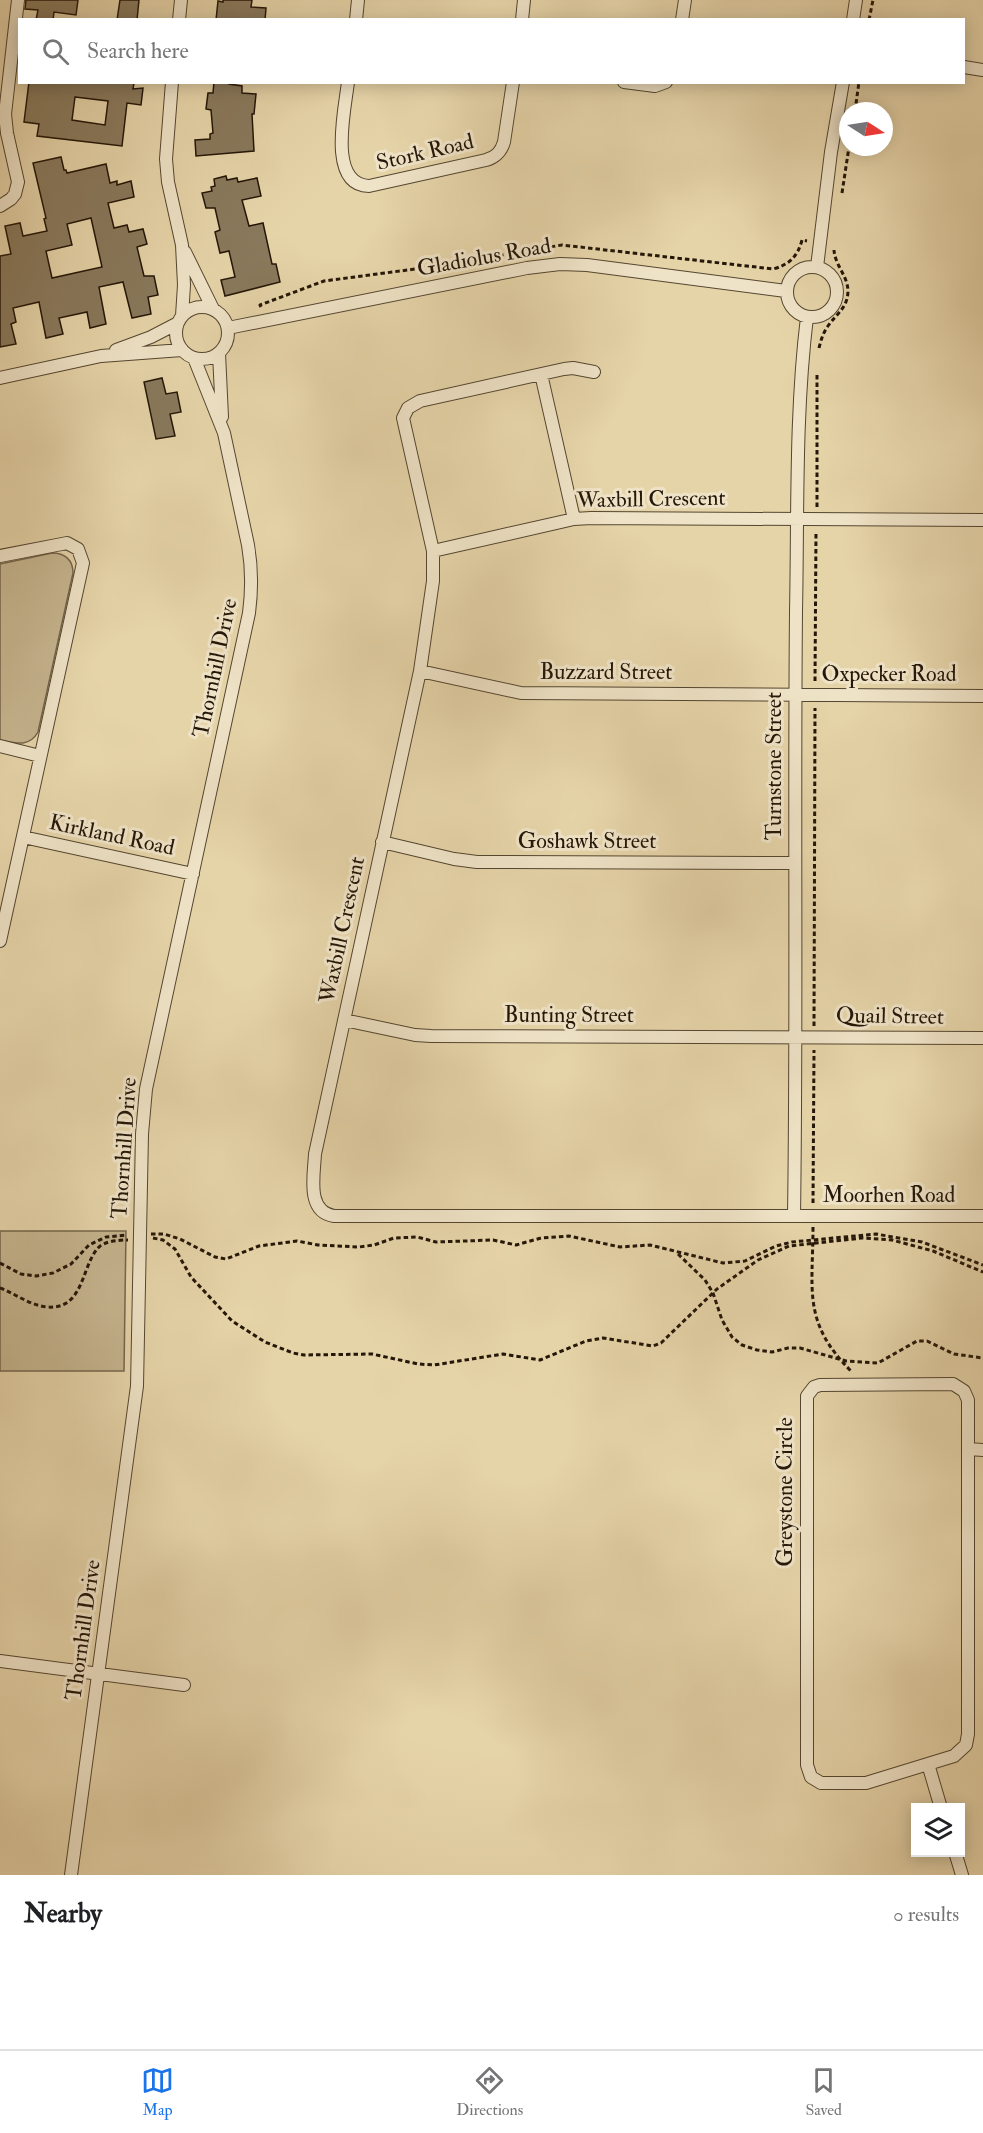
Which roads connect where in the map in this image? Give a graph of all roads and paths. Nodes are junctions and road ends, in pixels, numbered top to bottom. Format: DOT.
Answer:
graph roads {
  1 [pos="18,0"];
  2 [pos="181,0"];
  3 [pos="358,0"];
  4 [pos="524,0"];
  5 [pos="685,0"];
  6 [pos="856,0"];
  7 [pos="873,0"];
  8 [pos="179,18"];
  9 [pos="356,18"];
  10 [pos="522,18"];
  11 [pos="682,18"];
  12 [pos="853,18"];
  13 [pos="869,18"];
  14 [pos="965,67"];
  15 [pos="983,70"];
  16 [pos="172,84"];
  17 [pos="348,84"];
  18 [pos="513,84"];
  19 [pos="640,84"];
  20 [pos="660,84"];
  21 [pos="843,84"];
  22 [pos="859,84"];
  23 [pos="856,102"];
  24 [pos="848,156"];
  25 [pos="842,193"];
  26 [pos="0,206"];
  27 [pos="182,245"];
  28 [pos="834,246"];
  29 [pos="817,267"];
  30 [pos="786,291"];
  31 [pos="213,309"];
  32 [pos="807,317"];
  33 [pos="180,319"];
  34 [pos="228,328"];
  35 [pos="182,350"];
  36 [pos="219,353"];
  37 [pos="817,353"];
  38 [pos="101,356"];
  39 [pos="194,358"];
  40 [pos="817,365"];
  41 [pos="594,372"];
  42 [pos="541,374"];
  43 [pos="0,378"];
  44 [pos="224,433"];
  45 [pos="574,519"];
  46 [pos="798,519"];
  47 [pos="816,519"];
  48 [pos="983,520"];
  49 [pos="433,551"];
  50 [pos="0,556"];
  51 [pos="420,671"];
  52 [pos="795,695"];
  53 [pos="815,695"];
  54 [pos="983,696"];
  55 [pos="0,746"];
  56 [pos="40,756"];
  57 [pos="23,837"];
  58 [pos="382,843"];
  59 [pos="795,863"];
  60 [pos="193,874"];
  61 [pos="4,908"];
  62 [pos="0,941"];
  63 [pos="344,1020"];
  64 [pos="797,1036"];
  65 [pos="814,1037"];
  66 [pos="983,1038"];
  67 [pos="794,1216"];
  68 [pos="813,1216"];
  69 [pos="983,1216"];
  70 [pos="140,1237"];
  71 [pos="813,1239"];
  72 [pos="813,1245"];
  73 [pos="677,1252"];
  74 [pos="0,1263"];
  75 [pos="983,1265"];
  76 [pos="983,1272"];
  77 [pos="0,1288"];
  78 [pos="713,1293"];
  79 [pos="983,1358"];
  80 [pos="839,1359"];
  81 [pos="862,1384"];
  82 [pos="969,1449"];
  83 [pos="983,1449"];
  84 [pos="0,1661"];
  85 [pos="99,1675"];
  86 [pos="184,1685"];
  87 [pos="928,1764"];
  88 [pos="940,1803"];
  89 [pos="957,1857"];
  90 [pos="71,1875"];
  91 [pos="962,1875"];
  1 -- 26 [label="street"];
  2 -- 8 [label="street"];
  3 -- 9 [label="street"];
  4 -- 10 [label="street"];
  5 -- 11 [label="street"];
  6 -- 12 [label="street"];
  7 -- 13 [label="path"];
  14 -- 15 [label="street"];
  16 -- 27 [label="street"];
  17 -- 18 [label="street, Stork Road"];
  19 -- 20 [label="street"];
  21 -- 29 [label="street"];
  22 -- 23 [label="path"];
  24 -- 25 [label="path"];
  27 -- 31 [label="street"];
  27 -- 33 [label="street"];
  28 -- 37 [label="path"];
  29 -- 30 [label="street"];
  29 -- 32 [label="street"];
  30 -- 32 [label="street"];
  30 -- 34 [label="street, Gladiolus Road"];
  31 -- 33 [label="street"];
  31 -- 34 [label="street"];
  32 -- 46 [label="street, Turnstone Street"];
  33 -- 35 [label="street"];
  33 -- 38 [label="street"];
  34 -- 36 [label="street"];
  35 -- 38 [label="street"];
  35 -- 39 [label="street"];
  36 -- 39 [label="street"];
  36 -- 44 [label="street, Thornhill Drive"];
  38 -- 43 [label="street"];
  39 -- 44 [label="street, Thornhill Drive"];
  40 -- 47 [label="path"];
  41 -- 42 [label="street"];
  42 -- 45 [label="street"];
  42 -- 49 [label="street"];
  44 -- 60 [label="street, Thornhill Drive"];
  45 -- 46 [label="street, Waxbill Crescent"];
  45 -- 49 [label="street, Waxbill Crescent"];
  46 -- 47 [label="street, Waxbill Crescent"];
  46 -- 52 [label="street, Turnstone Street"];
  47 -- 48 [label="street, Waxbill Crescent"];
  47 -- 53 [label="path"];
  49 -- 51 [label="street, Waxbill Crescent"];
  50 -- 56 [label="street"];
  51 -- 52 [label="street, Buzzard Street"];
  51 -- 58 [label="street, Waxbill Crescent"];
  52 -- 53 [label="street, Oxpecker Road"];
  52 -- 59 [label="street, Turnstone Street"];
  53 -- 54 [label="street, Oxpecker Road"];
  53 -- 65 [label="path"];
  55 -- 56 [label="street"];
  56 -- 57 [label="street"];
  57 -- 60 [label="street, Kirkland Road"];
  57 -- 61 [label="street"];
  58 -- 59 [label="street, Goshawk Street"];
  58 -- 63 [label="street, Waxbill Crescent"];
  59 -- 64 [label="street, Turnstone Street"];
  60 -- 70 [label="street, Thornhill Drive"];
  61 -- 62 [label="street"];
  63 -- 64 [label="street, Bunting Street"];
  63 -- 67 [label="street, Waxbill Crescent"];
  64 -- 65 [label="street, Quail Street"];
  64 -- 67 [label="street, Turnstone Street"];
  65 -- 66 [label="street, Quail Street"];
  65 -- 68 [label="path"];
  67 -- 68 [label="street, Moorhen Road"];
  68 -- 69 [label="street, Moorhen Road"];
  68 -- 71 [label="path"];
  70 -- 73 [label="path"];
  70 -- 74 [label="path"];
  70 -- 77 [label="path"];
  70 -- 78 [label="path"];
  70 -- 85 [label="street, Thornhill Drive"];
  71 -- 72 [label="path"];
  71 -- 73 [label="path"];
  71 -- 75 [label="path"];
  72 -- 76 [label="path"];
  72 -- 78 [label="path"];
  72 -- 80 [label="path"];
  73 -- 78 [label="path"];
  78 -- 80 [label="path"];
  79 -- 80 [label="path"];
  80 -- 81 [label="path"];
  81 -- 82 [label="street, Greystone Circle"];
  81 -- 87 [label="street, Greystone Circle"];
  82 -- 83 [label="street"];
  82 -- 87 [label="street, Greystone Circle"];
  84 -- 85 [label="street"];
  85 -- 86 [label="street"];
  85 -- 90 [label="street, Thornhill Drive"];
  87 -- 88 [label="street"];
  89 -- 91 [label="street"];
}
